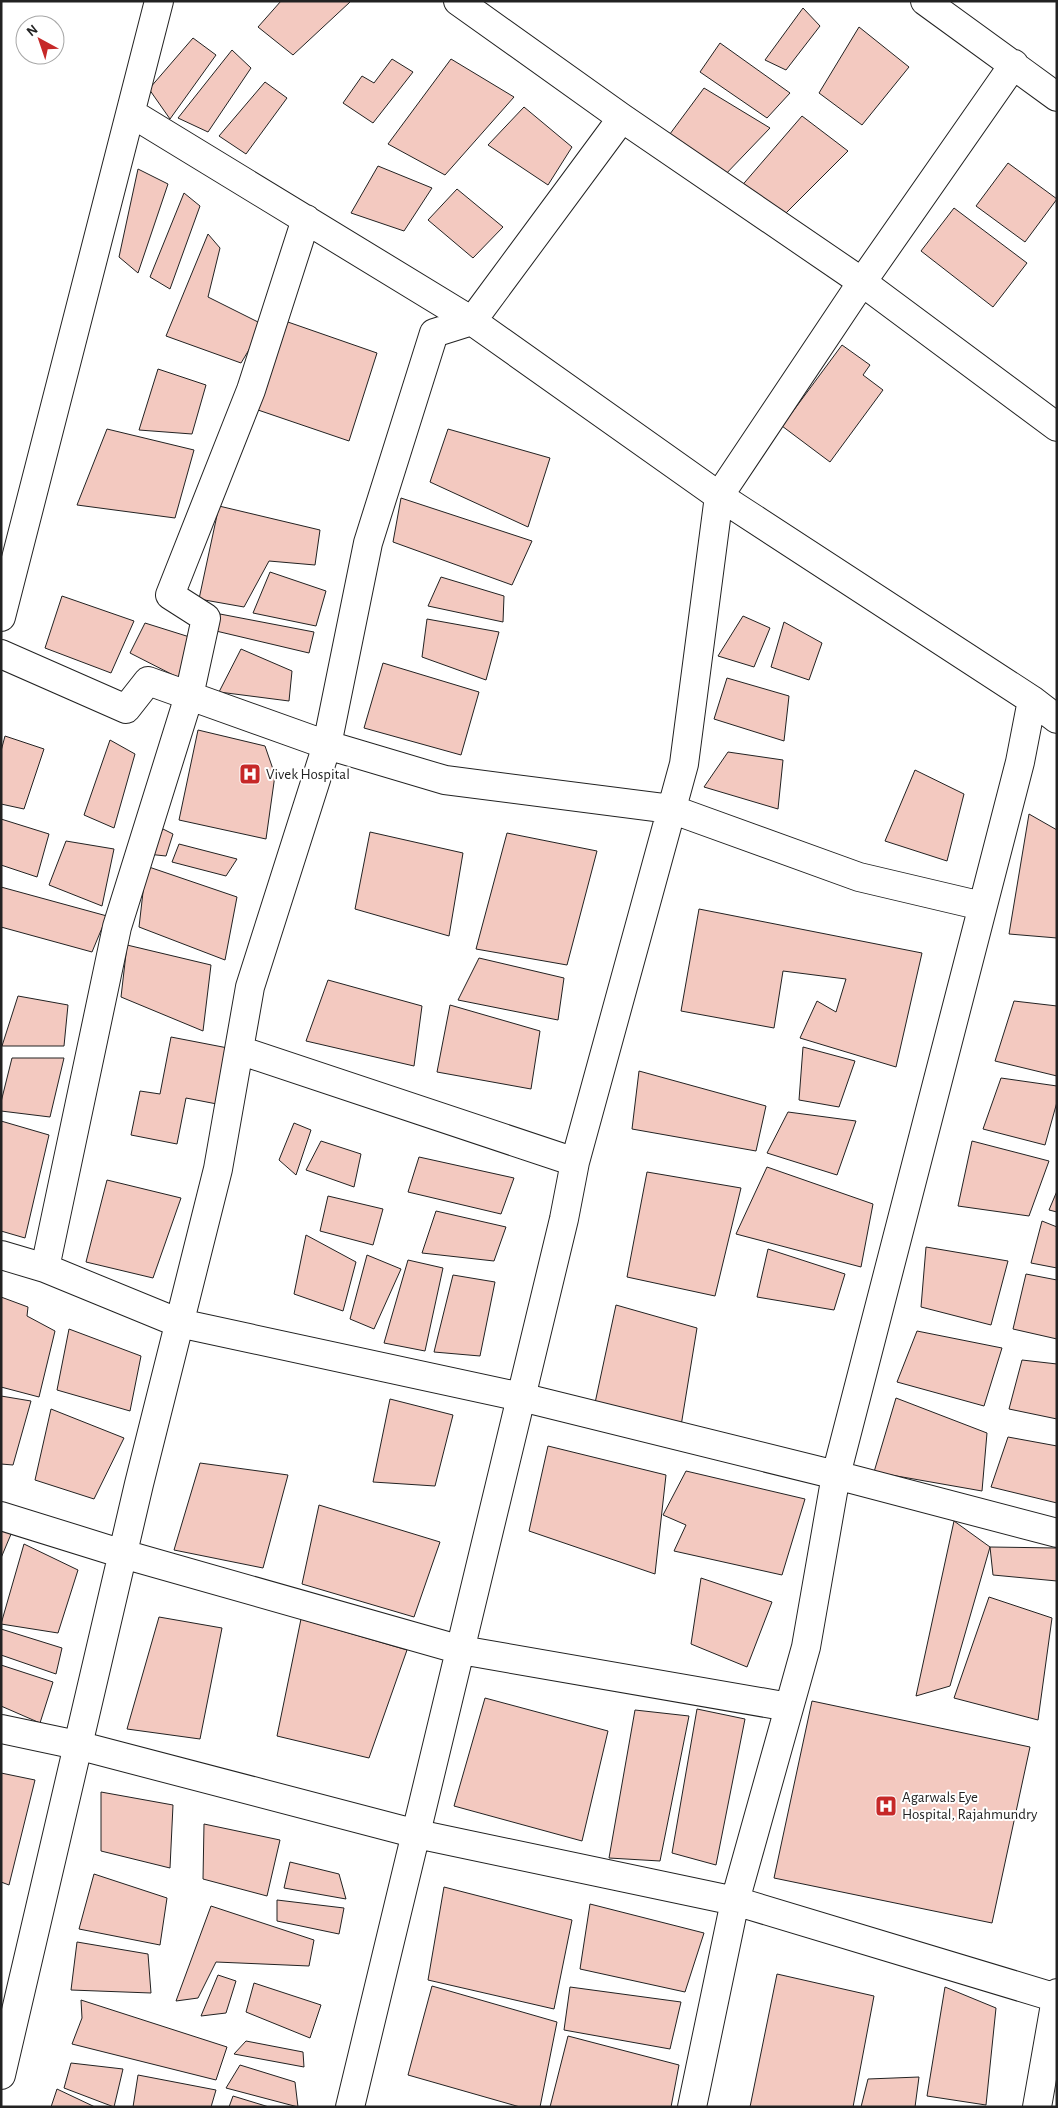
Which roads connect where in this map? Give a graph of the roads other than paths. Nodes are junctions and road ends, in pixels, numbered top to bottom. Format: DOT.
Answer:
graph roads {
  1 [pos="159,1"];
  2 [pos="458,1"];
  3 [pos="925,1"];
  4 [pos="1014,64"];
  5 [pos="1057,97"];
  6 [pos="131,113"];
  7 [pos="622,118"];
  8 [pos="306,219"];
  9 [pos="862,282"];
  10 [pos="472,321"];
  11 [pos="1057,427"];
  12 [pos="719,496"];
  13 [pos="1,618"];
  14 [pos="1,654"];
  15 [pos="189,696"];
  16 [pos="1032,700"];
  17 [pos="1057,718"];
  18 [pos="327,745"];
  19 [pos="671,809"];
  20 [pos="982,906"];
  21 [pos="239,1050"];
  22 [pos="575,1162"];
  23 [pos="1,1255"];
  24 [pos="45,1268"];
  25 [pos="179,1324"];
  26 [pos="521,1398"];
  27 [pos="836,1475"];
  28 [pos="1,1516"];
  29 [pos="1057,1533"];
  30 [pos="123,1554"];
  31 [pos="461,1650"];
  32 [pos="789,1707"];
  33 [pos="1,1729"];
  34 [pos="77,1745"];
  35 [pos="417,1834"];
  36 [pos="735,1901"];
  37 [pos="1056,1996"];
  38 [pos="1,2075"];
  39 [pos="350,2107"];
  40 [pos="692,2107"];
  41 [pos="1037,2107"];
  1 -- 6 [label="street"];
  2 -- 7 [label="street"];
  3 -- 4 [label="street"];
  4 -- 5 [label="street"];
  4 -- 9 [label="street"];
  6 -- 8 [label="street"];
  6 -- 13 [label="street"];
  7 -- 9 [label="street"];
  7 -- 10 [label="street"];
  8 -- 10 [label="street"];
  8 -- 15 [label="street"];
  9 -- 11 [label="street"];
  9 -- 12 [label="street"];
  10 -- 12 [label="street"];
  10 -- 18 [label="street"];
  12 -- 16 [label="street"];
  12 -- 19 [label="street"];
  14 -- 15 [label="street"];
  15 -- 18 [label="street"];
  15 -- 24 [label="street"];
  16 -- 17 [label="street"];
  16 -- 20 [label="street"];
  18 -- 19 [label="street"];
  18 -- 21 [label="street"];
  19 -- 20 [label="street"];
  19 -- 22 [label="street"];
  20 -- 27 [label="street"];
  21 -- 22 [label="street"];
  21 -- 25 [label="street"];
  22 -- 26 [label="street"];
  23 -- 24 [label="street"];
  24 -- 25 [label="street"];
  25 -- 26 [label="street"];
  25 -- 30 [label="street"];
  26 -- 27 [label="street"];
  26 -- 31 [label="street"];
  27 -- 29 [label="street"];
  27 -- 32 [label="street"];
  28 -- 30 [label="street"];
  30 -- 31 [label="street"];
  30 -- 34 [label="street"];
  31 -- 32 [label="street"];
  31 -- 35 [label="street"];
  32 -- 36 [label="street"];
  33 -- 34 [label="street"];
  34 -- 35 [label="street"];
  34 -- 38 [label="street"];
  35 -- 36 [label="street"];
  35 -- 39 [label="street"];
  36 -- 37 [label="street"];
  36 -- 40 [label="street"];
  37 -- 41 [label="street"];
}
